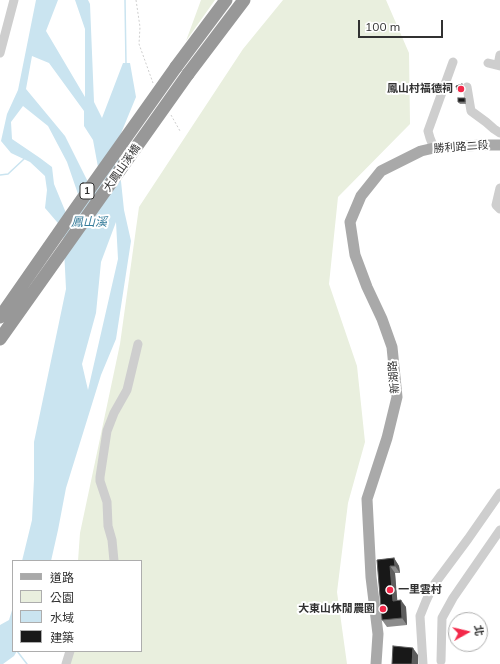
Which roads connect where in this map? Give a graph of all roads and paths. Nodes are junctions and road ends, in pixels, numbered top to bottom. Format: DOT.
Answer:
graph roads {
  1 [pos="14,0"];
  2 [pos="136,0"];
  3 [pos="226,0"];
  4 [pos="244,0"];
  5 [pos="0,53"];
  6 [pos="500,55"];
  7 [pos="453,62"];
  8 [pos="488,63"];
  9 [pos="499,66"];
  10 [pos="154,85"];
  11 [pos="467,87"];
  12 [pos="500,133"];
  13 [pos="500,145"];
  14 [pos="434,148"];
  15 [pos="421,151"];
  16 [pos="500,188"];
  17 [pos="500,209"];
  18 [pos="0,317"];
  19 [pos="0,340"];
  20 [pos="138,344"];
  21 [pos="500,493"];
  22 [pos="500,530"];
  23 [pos="114,560"];
  24 [pos="70,652"];
  25 [pos="441,660"];
  26 [pos="66,664"];
  27 [pos="376,664"];
  28 [pos="423,664"];
  1 -- 5 [label="lane"];
  2 -- 10 [label="path"];
  3 -- 18 [label="highway, 大鳳山溪橋 / 1, bridge"];
  4 -- 19 [label="highway, 大鳳山溪橋 / 1, bridge"];
  6 -- 9 [label="lane"];
  7 -- 14 [label="lane"];
  8 -- 9 [label="lane"];
  11 -- 12 [label="lane"];
  13 -- 14 [label="main road, 勝利路二段"];
  14 -- 15 [label="main road, 勝利路二段"];
  15 -- 27 [label="main road, 新湖路"];
  16 -- 17 [label="lane"];
  20 -- 23 [label="lane"];
  21 -- 28 [label="lane"];
  22 -- 25 [label="lane"];
  24 -- 26 [label="lane"];
}
